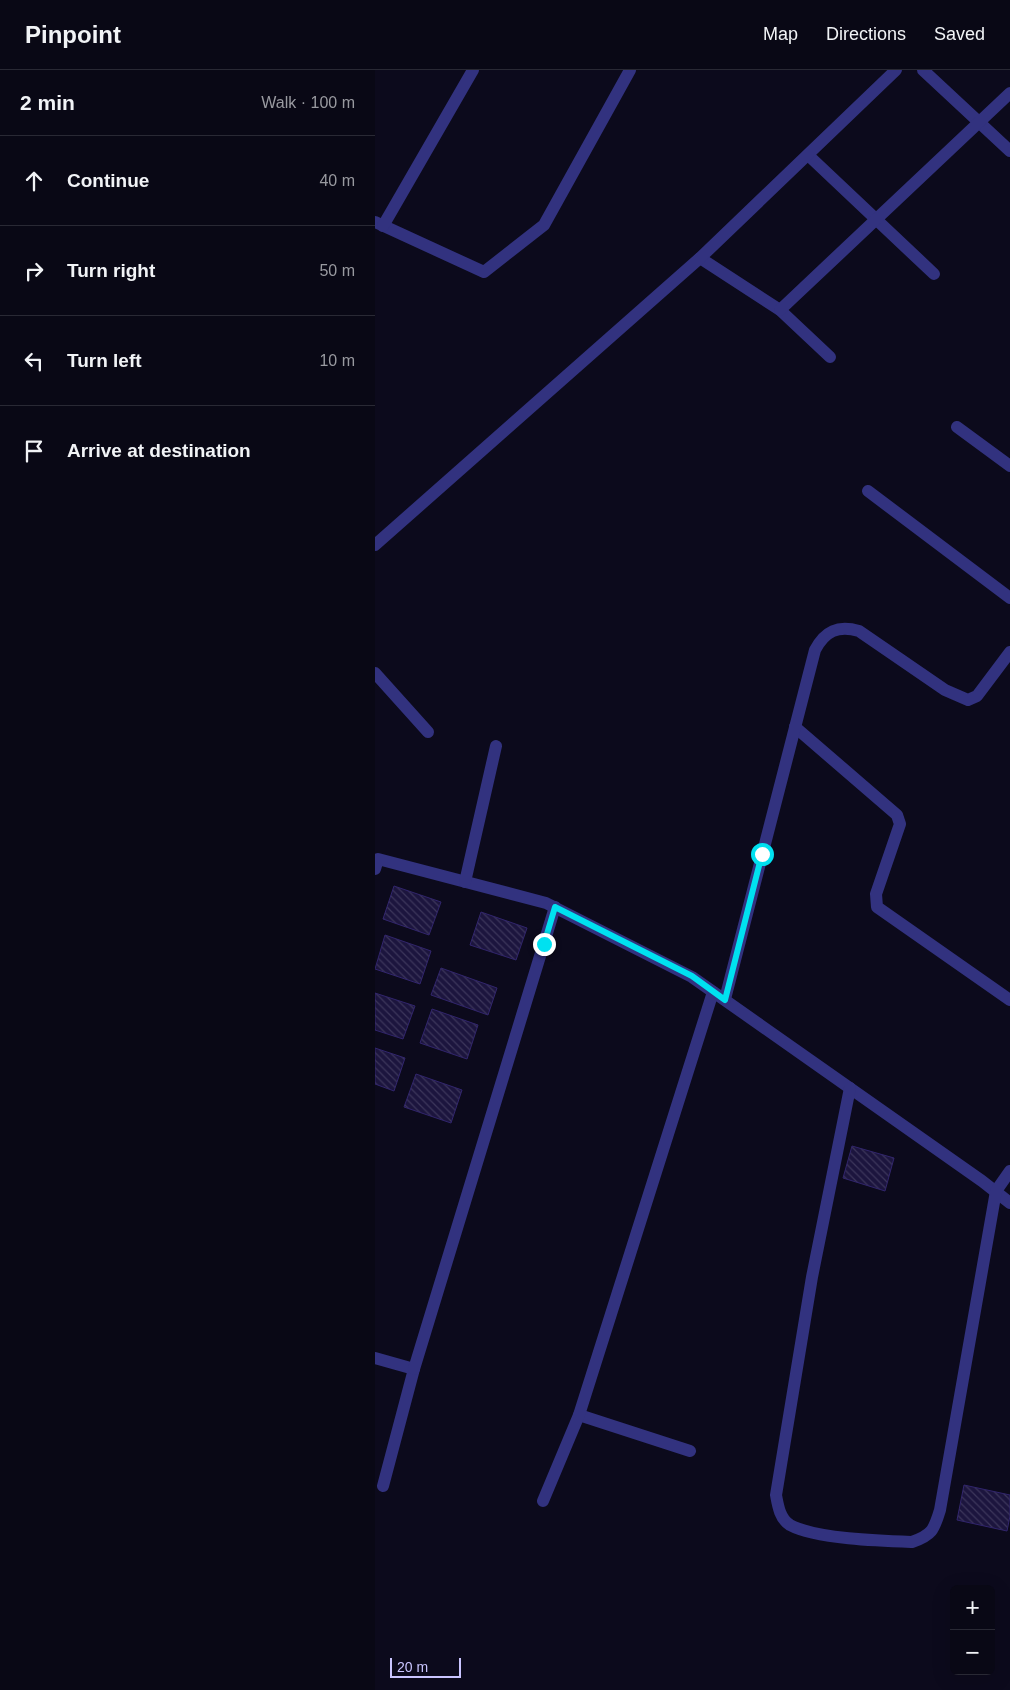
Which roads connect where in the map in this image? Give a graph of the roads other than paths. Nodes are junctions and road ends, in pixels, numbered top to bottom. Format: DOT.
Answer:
graph roads {
  1 [pos="473,70"];
  2 [pos="630,70"];
  3 [pos="896,70"];
  4 [pos="923,70"];
  5 [pos="1010,93"];
  6 [pos="978,121"];
  7 [pos="1010,151"];
  8 [pos="808,155"];
  9 [pos="875,219"];
  10 [pos="379,224"];
  11 [pos="700,258"];
  12 [pos="934,274"];
  13 [pos="780,310"];
  14 [pos="831,357"];
  15 [pos="957,427"];
  16 [pos="1010,466"];
  17 [pos="868,491"];
  18 [pos="375,545"];
  19 [pos="1010,598"];
  20 [pos="1010,652"];
  21 [pos="375,673"];
  22 [pos="795,727"];
  23 [pos="428,732"];
  24 [pos="497,746"];
  25 [pos="376,862"];
  26 [pos="465,882"];
  27 [pos="555,907"];
  28 [pos="713,992"];
  29 [pos="725,1000"];
  30 [pos="1010,1000"];
  31 [pos="851,1088"];
  32 [pos="1010,1171"];
  33 [pos="996,1191"];
  34 [pos="1010,1203"];
  35 [pos="375,1358"];
  36 [pos="414,1369"];
  37 [pos="579,1415"];
  38 [pos="690,1451"];
  39 [pos="383,1486"];
  40 [pos="543,1501"];
  1 -- 10 [label="street"];
  2 -- 10 [label="street"];
  3 -- 8 [label="street"];
  4 -- 6 [label="street"];
  5 -- 6 [label="street"];
  6 -- 7 [label="street"];
  6 -- 9 [label="street"];
  8 -- 9 [label="street"];
  8 -- 11 [label="street"];
  9 -- 12 [label="street"];
  9 -- 13 [label="street"];
  11 -- 13 [label="street"];
  11 -- 18 [label="street"];
  13 -- 14 [label="street"];
  15 -- 16 [label="street"];
  17 -- 19 [label="street"];
  20 -- 22 [label="street"];
  21 -- 23 [label="street"];
  22 -- 29 [label="street"];
  22 -- 30 [label="street"];
  24 -- 26 [label="street"];
  25 -- 26 [label="street"];
  26 -- 27 [label="street"];
  27 -- 28 [label="street"];
  27 -- 36 [label="street"];
  28 -- 29 [label="street"];
  28 -- 37 [label="street"];
  29 -- 31 [label="street"];
  31 -- 33 [label="street"];
  31 -- 33 [label="street"];
  32 -- 33 [label="street"];
  33 -- 34 [label="street"];
  35 -- 36 [label="street"];
  36 -- 39 [label="street"];
  37 -- 38 [label="street"];
  37 -- 40 [label="street"];
}
